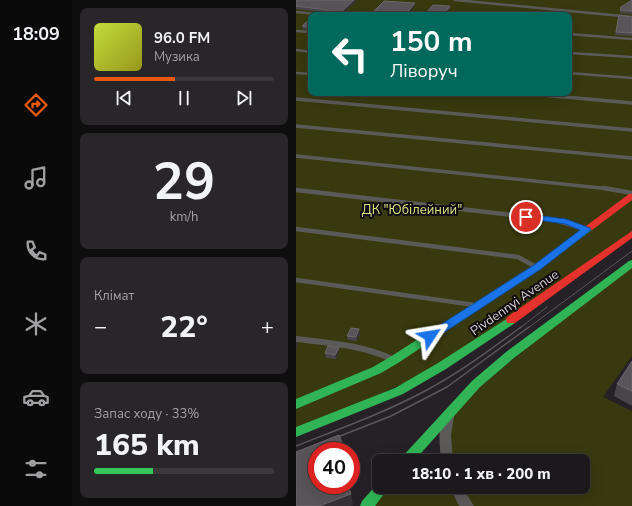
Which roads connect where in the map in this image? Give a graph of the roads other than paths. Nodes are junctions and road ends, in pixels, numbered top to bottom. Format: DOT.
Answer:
graph roads {
  1 [pos="455,0"];
  2 [pos="296,12"];
  3 [pos="308,13"];
  4 [pos="632,17"];
  5 [pos="296,30"];
  6 [pos="308,32"];
  7 [pos="572,34"];
  8 [pos="632,38"];
  9 [pos="296,50"];
  10 [pos="308,52"];
  11 [pos="572,53"];
  12 [pos="632,57"];
  13 [pos="296,73"];
  14 [pos="308,74"];
  15 [pos="572,74"];
  16 [pos="632,78"];
  17 [pos="554,96"];
  18 [pos="296,99"];
  19 [pos="632,103"];
  20 [pos="296,126"];
  21 [pos="632,130"];
  22 [pos="296,156"];
  23 [pos="632,158"];
  24 [pos="296,190"];
  25 [pos="632,193"];
  26 [pos="632,196"];
  27 [pos="296,229"];
  28 [pos="587,230"];
  29 [pos="632,234"];
  30 [pos="632,263"];
  31 [pos="537,267"];
  32 [pos="296,280"];
  33 [pos="478,305"];
  34 [pos="296,339"];
  35 [pos="394,360"];
  36 [pos="296,404"];
  37 [pos="449,412"];
  38 [pos="296,432"];
  39 [pos="412,454"];
  40 [pos="446,454"];
  41 [pos="378,494"];
  42 [pos="459,494"];
  43 [pos="367,506"];
  44 [pos="467,506"];
  1 -- 4 [label="lane"];
  2 -- 3 [label="lane"];
  5 -- 6 [label="lane"];
  7 -- 8 [label="lane"];
  9 -- 10 [label="lane"];
  11 -- 12 [label="lane"];
  13 -- 14 [label="lane"];
  15 -- 16 [label="lane"];
  17 -- 19 [label="lane"];
  18 -- 21 [label="lane"];
  20 -- 23 [label="lane"];
  22 -- 25 [label="lane"];
  24 -- 28 [label="lane"];
  26 -- 28 [label="main road"];
  27 -- 31 [label="lane"];
  28 -- 31 [label="main road"];
  29 -- 38 [label="main road, Pivdennyi Avenue"];
  30 -- 37 [label="main road"];
  31 -- 33 [label="main road"];
  32 -- 33 [label="lane"];
  33 -- 35 [label="main road"];
  34 -- 35 [label="lane"];
  35 -- 36 [label="main road"];
  37 -- 39 [label="main road"];
  37 -- 40 [label="street"];
  41 -- 43 [label="main road"];
  42 -- 44 [label="street"];
}
